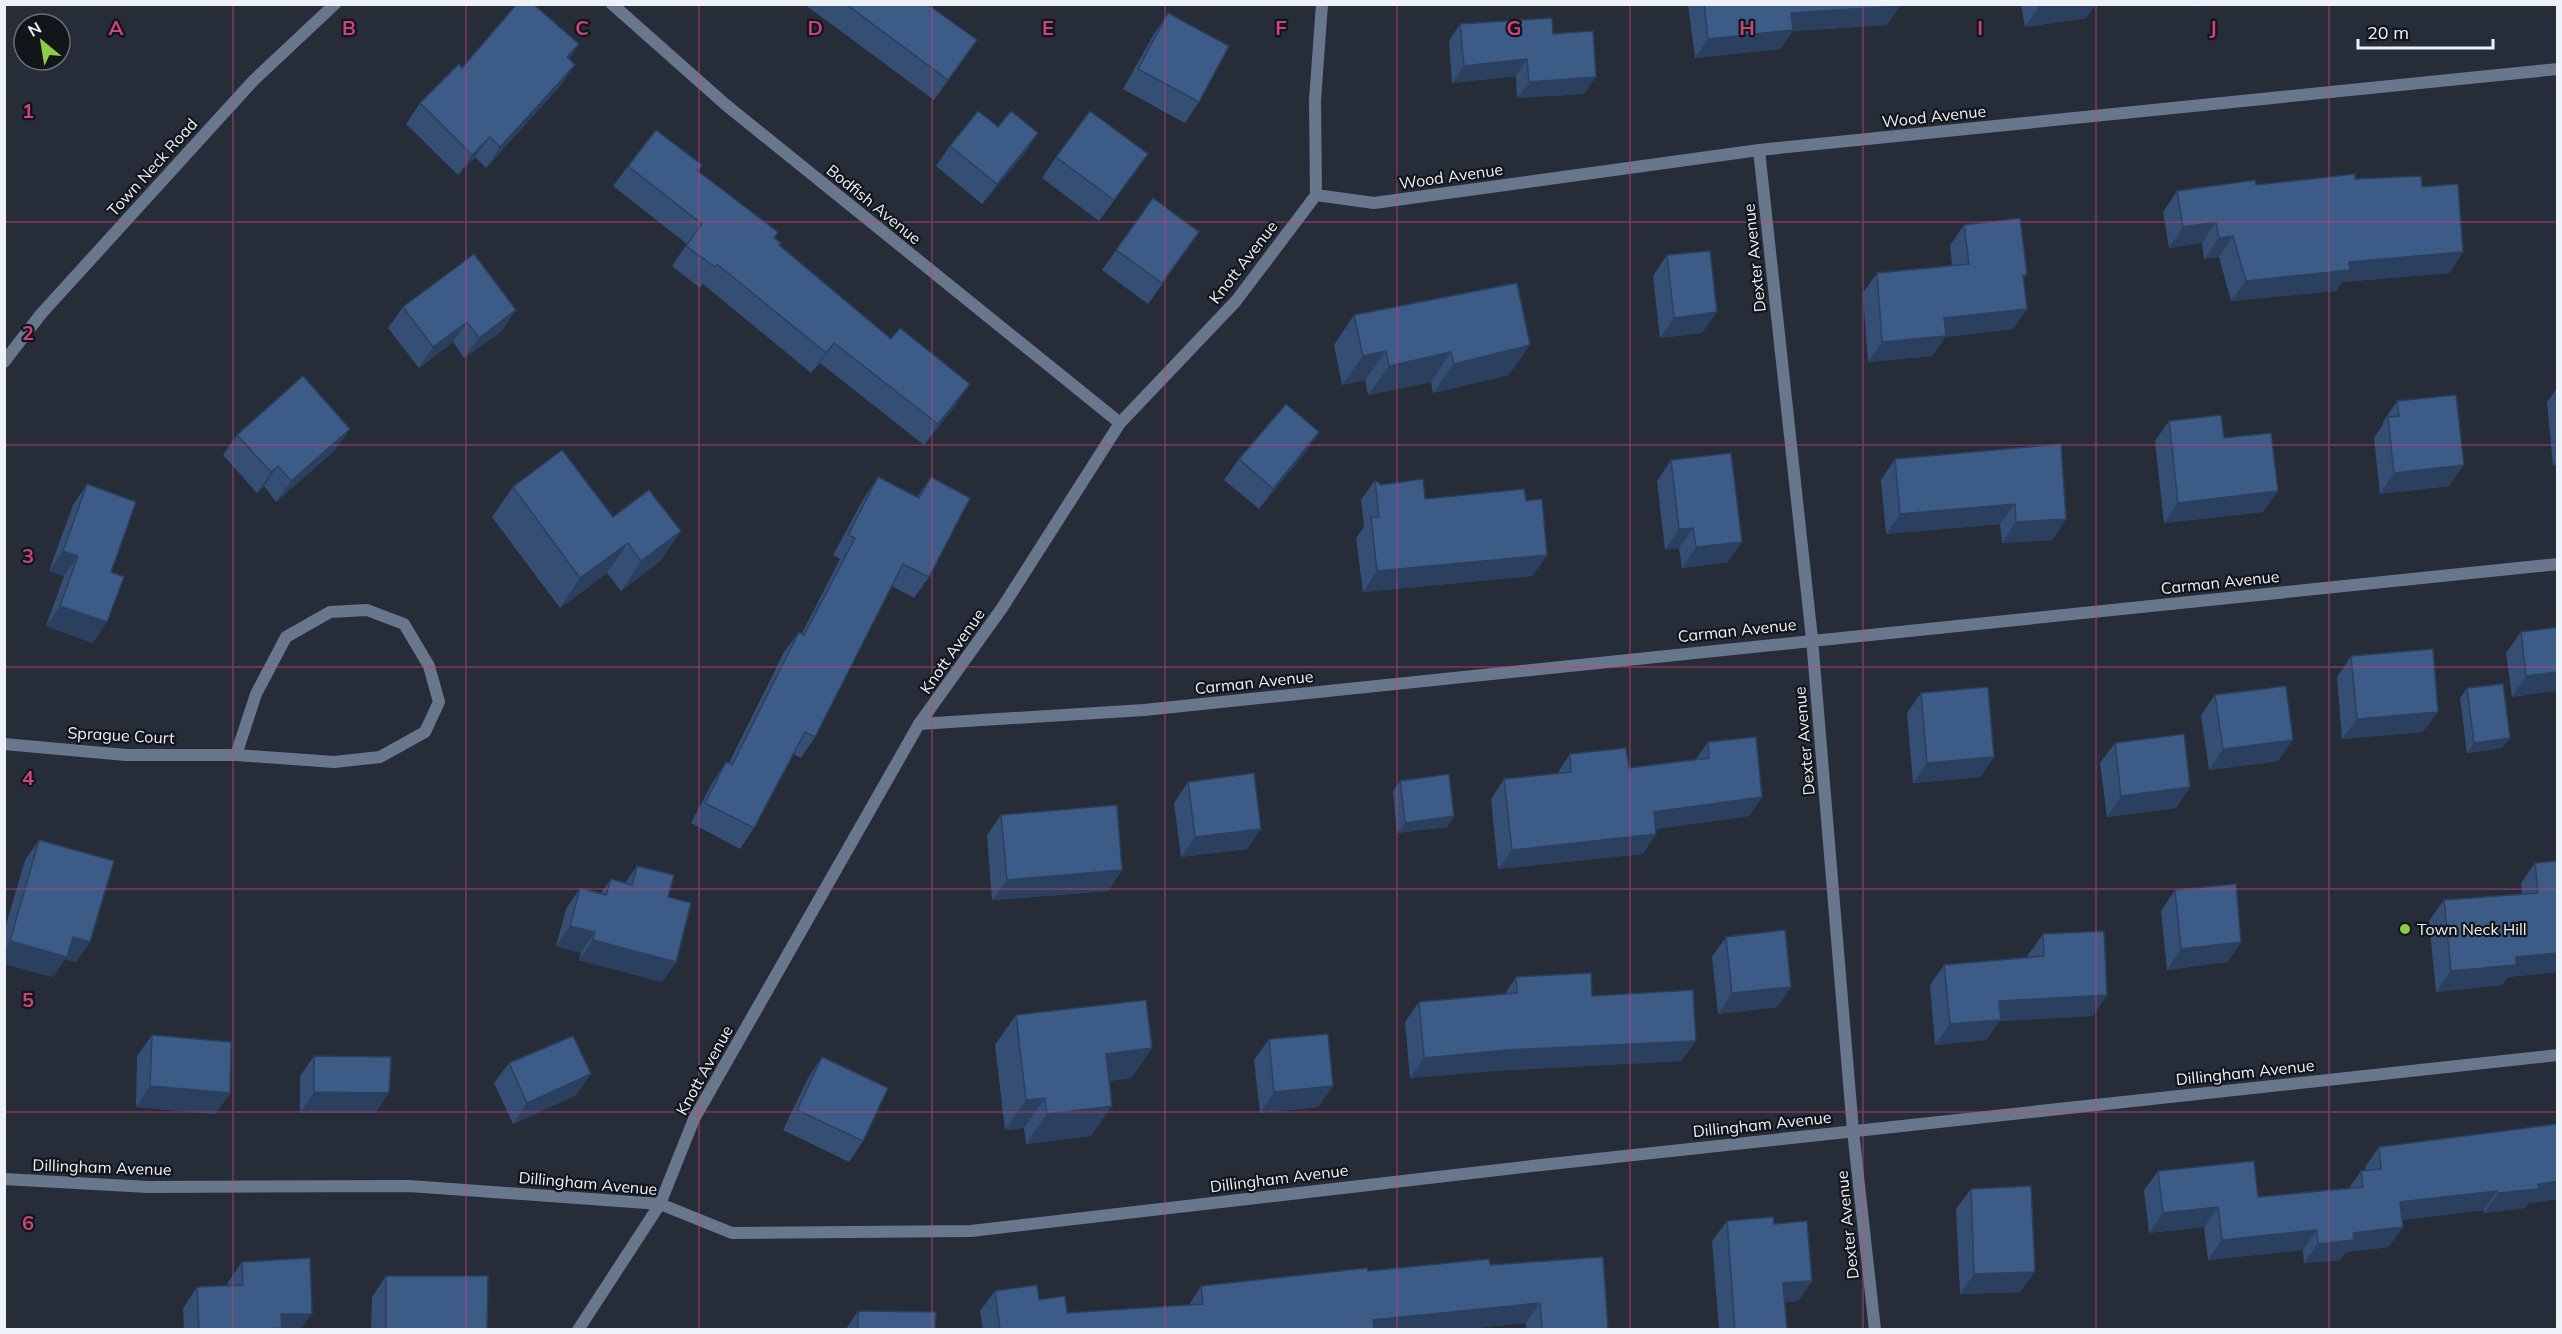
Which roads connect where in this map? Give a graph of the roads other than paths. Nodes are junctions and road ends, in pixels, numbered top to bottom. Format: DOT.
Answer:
graph roads {
  1 [pos="335,4"];
  2 [pos="612,4"];
  3 [pos="1322,4"];
  4 [pos="2558,69"];
  5 [pos="1759,150"];
  6 [pos="1316,195"];
  7 [pos="4,362"];
  8 [pos="1120,423"];
  9 [pos="2558,564"];
  10 [pos="1812,639"];
  11 [pos="919,724"];
  12 [pos="4,744"];
  13 [pos="236,755"];
  14 [pos="2558,1055"];
  15 [pos="1853,1131"];
  16 [pos="4,1179"];
  17 [pos="660,1204"];
  18 [pos="578,1329"];
  19 [pos="1875,1329"];
  1 -- 7 [label="street, Town Neck Road"];
  2 -- 8 [label="street, Bodfish Avenue"];
  3 -- 6 [label="street"];
  4 -- 5 [label="street, Wood Avenue"];
  5 -- 6 [label="street, Wood Avenue"];
  5 -- 10 [label="street, Dexter Avenue"];
  6 -- 8 [label="street, Knott Avenue"];
  8 -- 11 [label="street, Knott Avenue"];
  9 -- 10 [label="street, Carman Avenue"];
  10 -- 11 [label="street, Carman Avenue"];
  10 -- 15 [label="street, Dexter Avenue"];
  11 -- 17 [label="street, Knott Avenue"];
  12 -- 13 [label="street, Sprague Court"];
  13 -- 13 [label="street, Sprague Court"];
  14 -- 15 [label="street, Dillingham Avenue"];
  15 -- 17 [label="street, Dillingham Avenue"];
  15 -- 19 [label="street, Dexter Avenue"];
  16 -- 17 [label="street, Dillingham Avenue"];
  17 -- 18 [label="street, Knott Avenue"];
}
